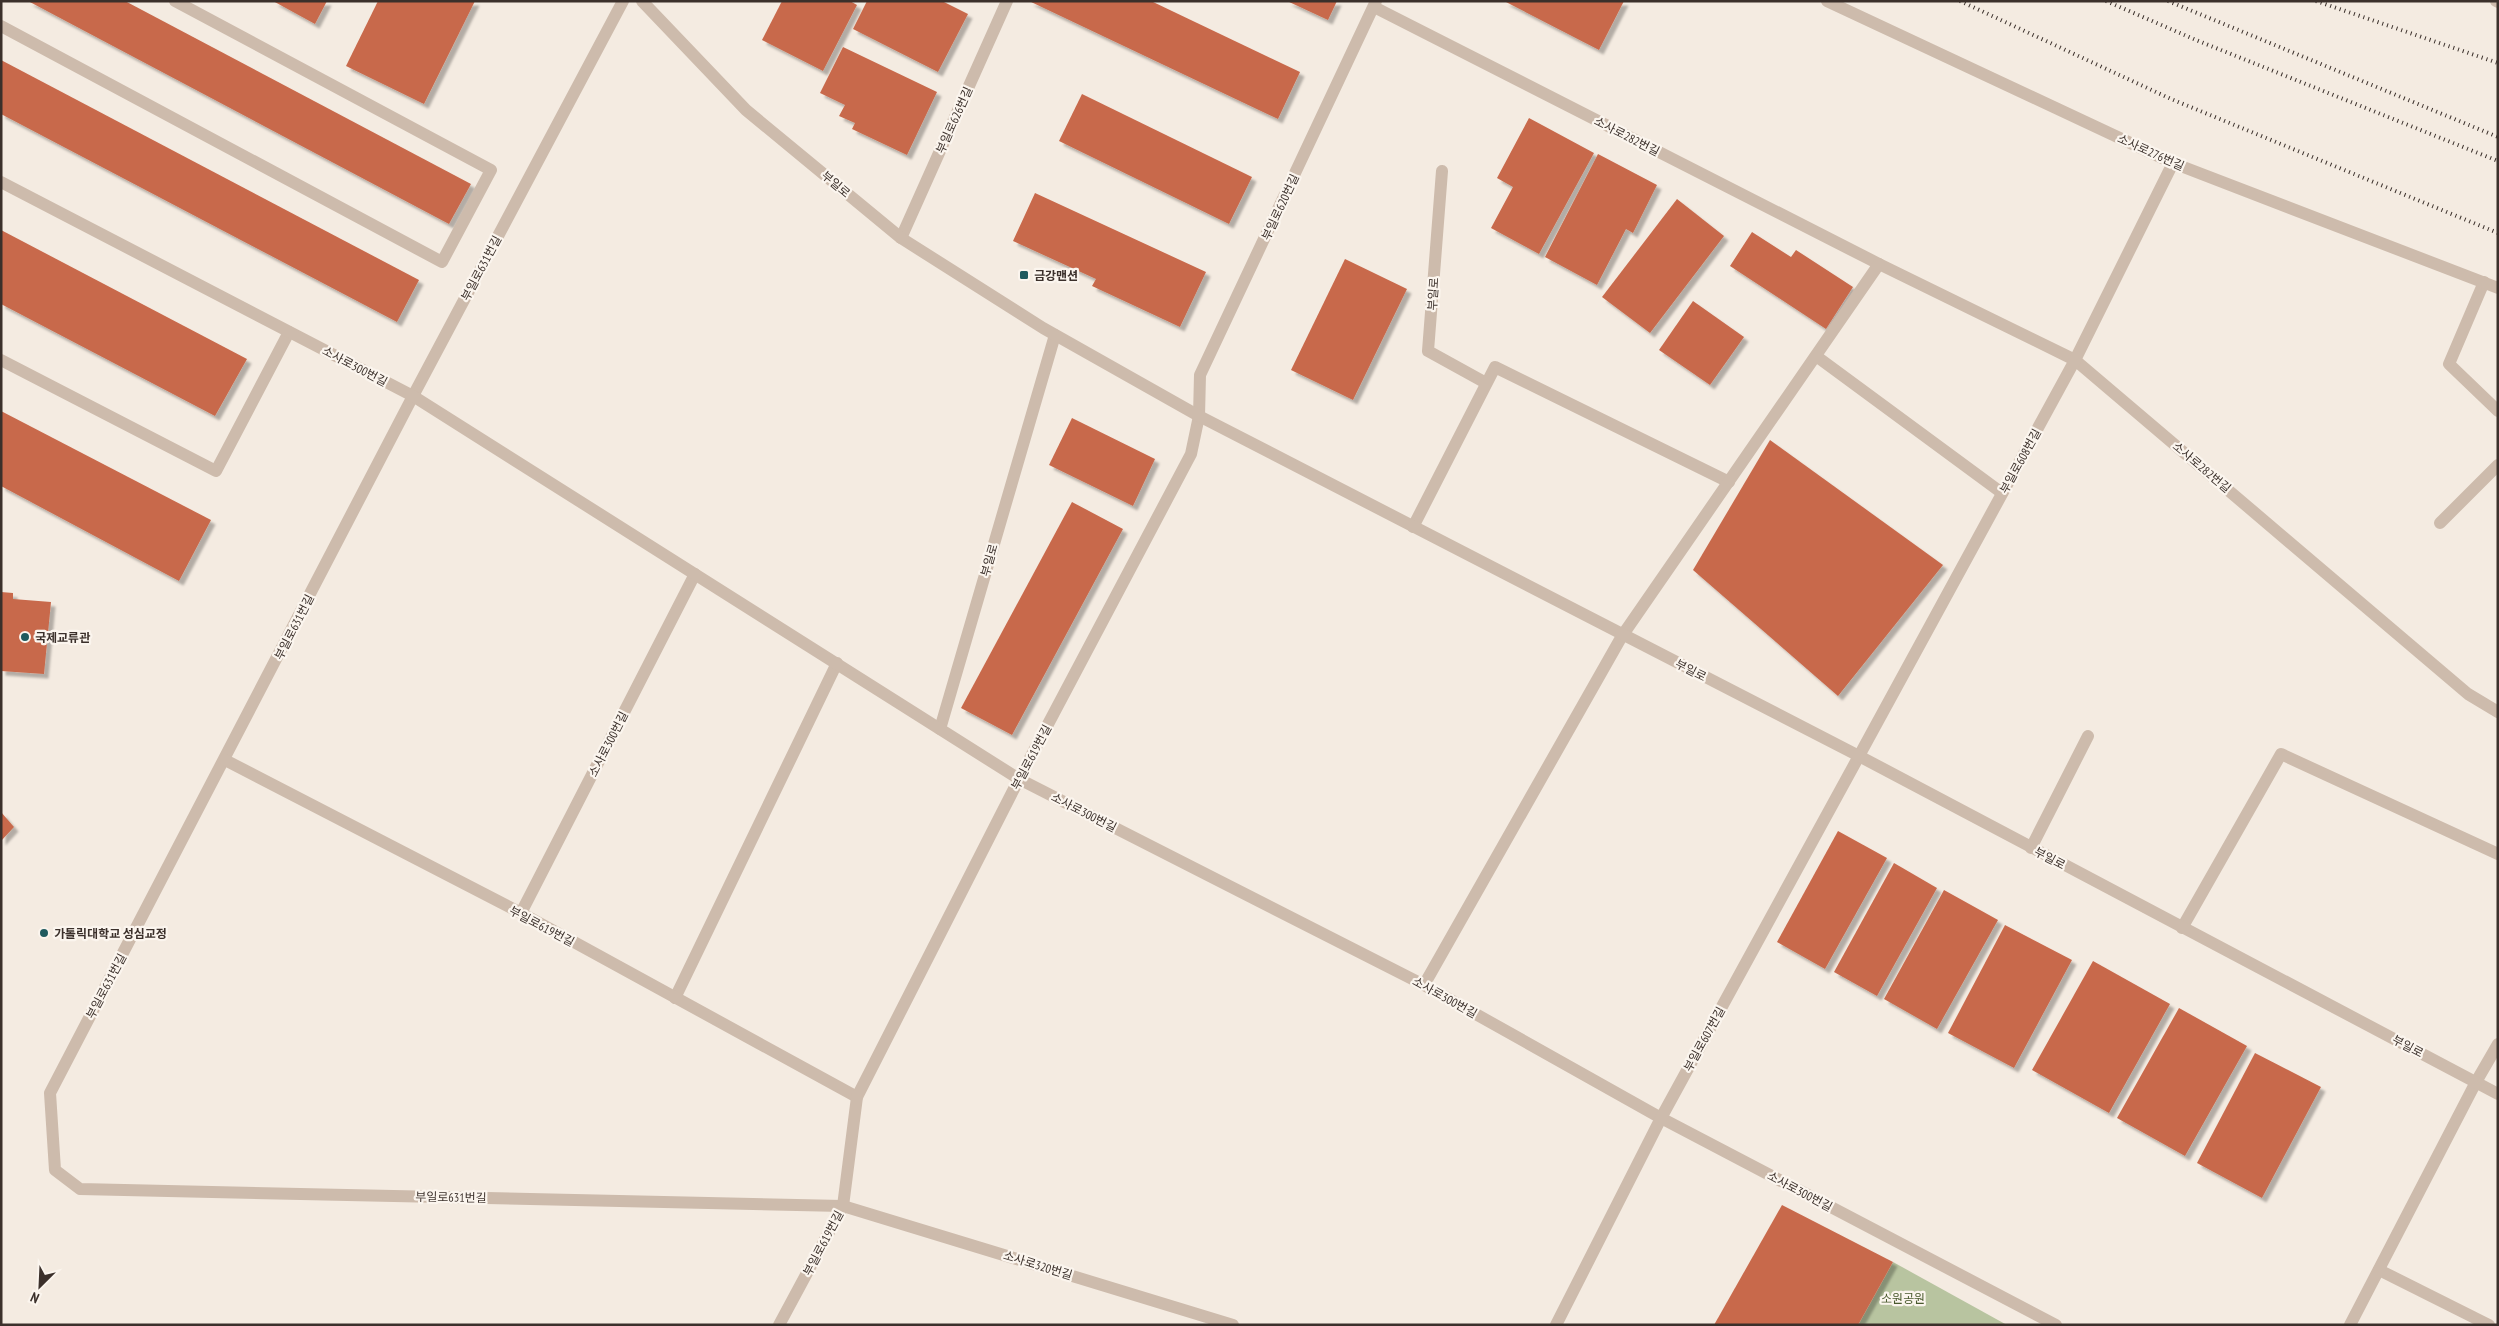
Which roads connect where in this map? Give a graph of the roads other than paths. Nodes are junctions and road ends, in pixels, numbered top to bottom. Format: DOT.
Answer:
graph roads {
  1 [pos="175,1"];
  2 [pos="623,1"];
  3 [pos="642,1"];
  4 [pos="1007,1"];
  5 [pos="1827,1"];
  6 [pos="1375,4"];
  7 [pos="1,26"];
  8 [pos="2173,163"];
  9 [pos="1442,171"];
  10 [pos="1,182"];
  11 [pos="901,238"];
  12 [pos="1879,264"];
  13 [pos="2484,282"];
  14 [pos="2498,288"];
  15 [pos="289,332"];
  16 [pos="1055,335"];
  17 [pos="1816,356"];
  18 [pos="1,360"];
  19 [pos="2075,360"];
  20 [pos="1486,383"];
  21 [pos="413,396"];
  22 [pos="2498,411"];
  23 [pos="1199,416"];
  24 [pos="2498,465"];
  25 [pos="1729,482"];
  26 [pos="2002,493"];
  27 [pos="2440,523"];
  28 [pos="1413,527"];
  29 [pos="695,574"];
  30 [pos="1622,636"];
  31 [pos="837,663"];
  32 [pos="2498,712"];
  33 [pos="940,728"];
  34 [pos="2088,736"];
  35 [pos="1859,756"];
  36 [pos="225,760"];
  37 [pos="1019,779"];
  38 [pos="2031,848"];
  39 [pos="2498,854"];
  40 [pos="521,914"];
  41 [pos="2182,928"];
  42 [pos="1424,985"];
  43 [pos="676,998"];
  44 [pos="2498,1044"];
  45 [pos="2476,1082"];
  46 [pos="2498,1094"];
  47 [pos="857,1097"];
  48 [pos="1661,1118"];
  49 [pos="843,1206"];
  50 [pos="2379,1270"];
  51 [pos="779,1325"];
  52 [pos="1233,1325"];
  53 [pos="1556,1325"];
  54 [pos="2056,1325"];
  55 [pos="2350,1325"];
  56 [pos="2489,1325"];
  1 -- 7 [label="street"];
  2 -- 21 [label="street, 부일로631번길"];
  3 -- 11 [label="street, 부일로"];
  4 -- 11 [label="street, 부일로626번길"];
  5 -- 8 [label="street, 소사로276번길"];
  6 -- 12 [label="street, 소사로282번길"];
  6 -- 23 [label="street, 부일로620번길"];
  8 -- 13 [label="street, 소사로276번길"];
  8 -- 19 [label="street, 부일로608번길"];
  9 -- 20 [label="street, 부일로"];
  10 -- 15 [label="street, 소사로300번길"];
  11 -- 16 [label="street, 부일로"];
  12 -- 17 [label="street"];
  12 -- 19 [label="street, 소사로282번길"];
  13 -- 14 [label="street, 소사로276번길"];
  13 -- 22 [label="street"];
  15 -- 18 [label="street"];
  15 -- 21 [label="street, 소사로300번길"];
  16 -- 23 [label="street, 부일로"];
  16 -- 33 [label="street, 부일로"];
  17 -- 25 [label="street"];
  17 -- 26 [label="street"];
  19 -- 26 [label="street, 부일로608번길"];
  19 -- 32 [label="street, 소사로282번길"];
  20 -- 25 [label="street"];
  20 -- 28 [label="street"];
  21 -- 29 [label="street, 소사로300번길"];
  21 -- 36 [label="street, 부일로631번길"];
  23 -- 28 [label="street, 부일로"];
  23 -- 37 [label="street, 부일로619번길"];
  24 -- 27 [label="street"];
  25 -- 30 [label="street"];
  26 -- 35 [label="street, 부일로608번길"];
  28 -- 30 [label="street, 부일로"];
  29 -- 31 [label="street, 소사로300번길"];
  29 -- 40 [label="street, 소사로300번길"];
  30 -- 35 [label="street, 부일로"];
  30 -- 42 [label="street"];
  31 -- 33 [label="street, 소사로300번길"];
  31 -- 43 [label="street"];
  33 -- 37 [label="street, 소사로300번길"];
  34 -- 38 [label="street"];
  35 -- 38 [label="street, 부일로"];
  35 -- 48 [label="street, 부일로607번길"];
  36 -- 40 [label="street, 부일로619번길"];
  36 -- 49 [label="street, 부일로631번길"];
  37 -- 42 [label="street, 소사로300번길"];
  37 -- 47 [label="street, 부일로619번길"];
  38 -- 41 [label="street, 부일로"];
  39 -- 41 [label="street"];
  40 -- 43 [label="street, 부일로619번길"];
  41 -- 45 [label="street, 부일로"];
  42 -- 48 [label="street, 소사로300번길"];
  43 -- 47 [label="street, 부일로619번길"];
  44 -- 45 [label="street"];
  45 -- 46 [label="street, 부일로"];
  45 -- 50 [label="street"];
  47 -- 49 [label="street, 부일로619번길"];
  48 -- 53 [label="street, 부일로607번길"];
  48 -- 54 [label="street, 소사로300번길"];
  49 -- 51 [label="street, 부일로619번길"];
  49 -- 52 [label="street, 소사로320번길"];
  50 -- 55 [label="street"];
  50 -- 56 [label="street"];
}
